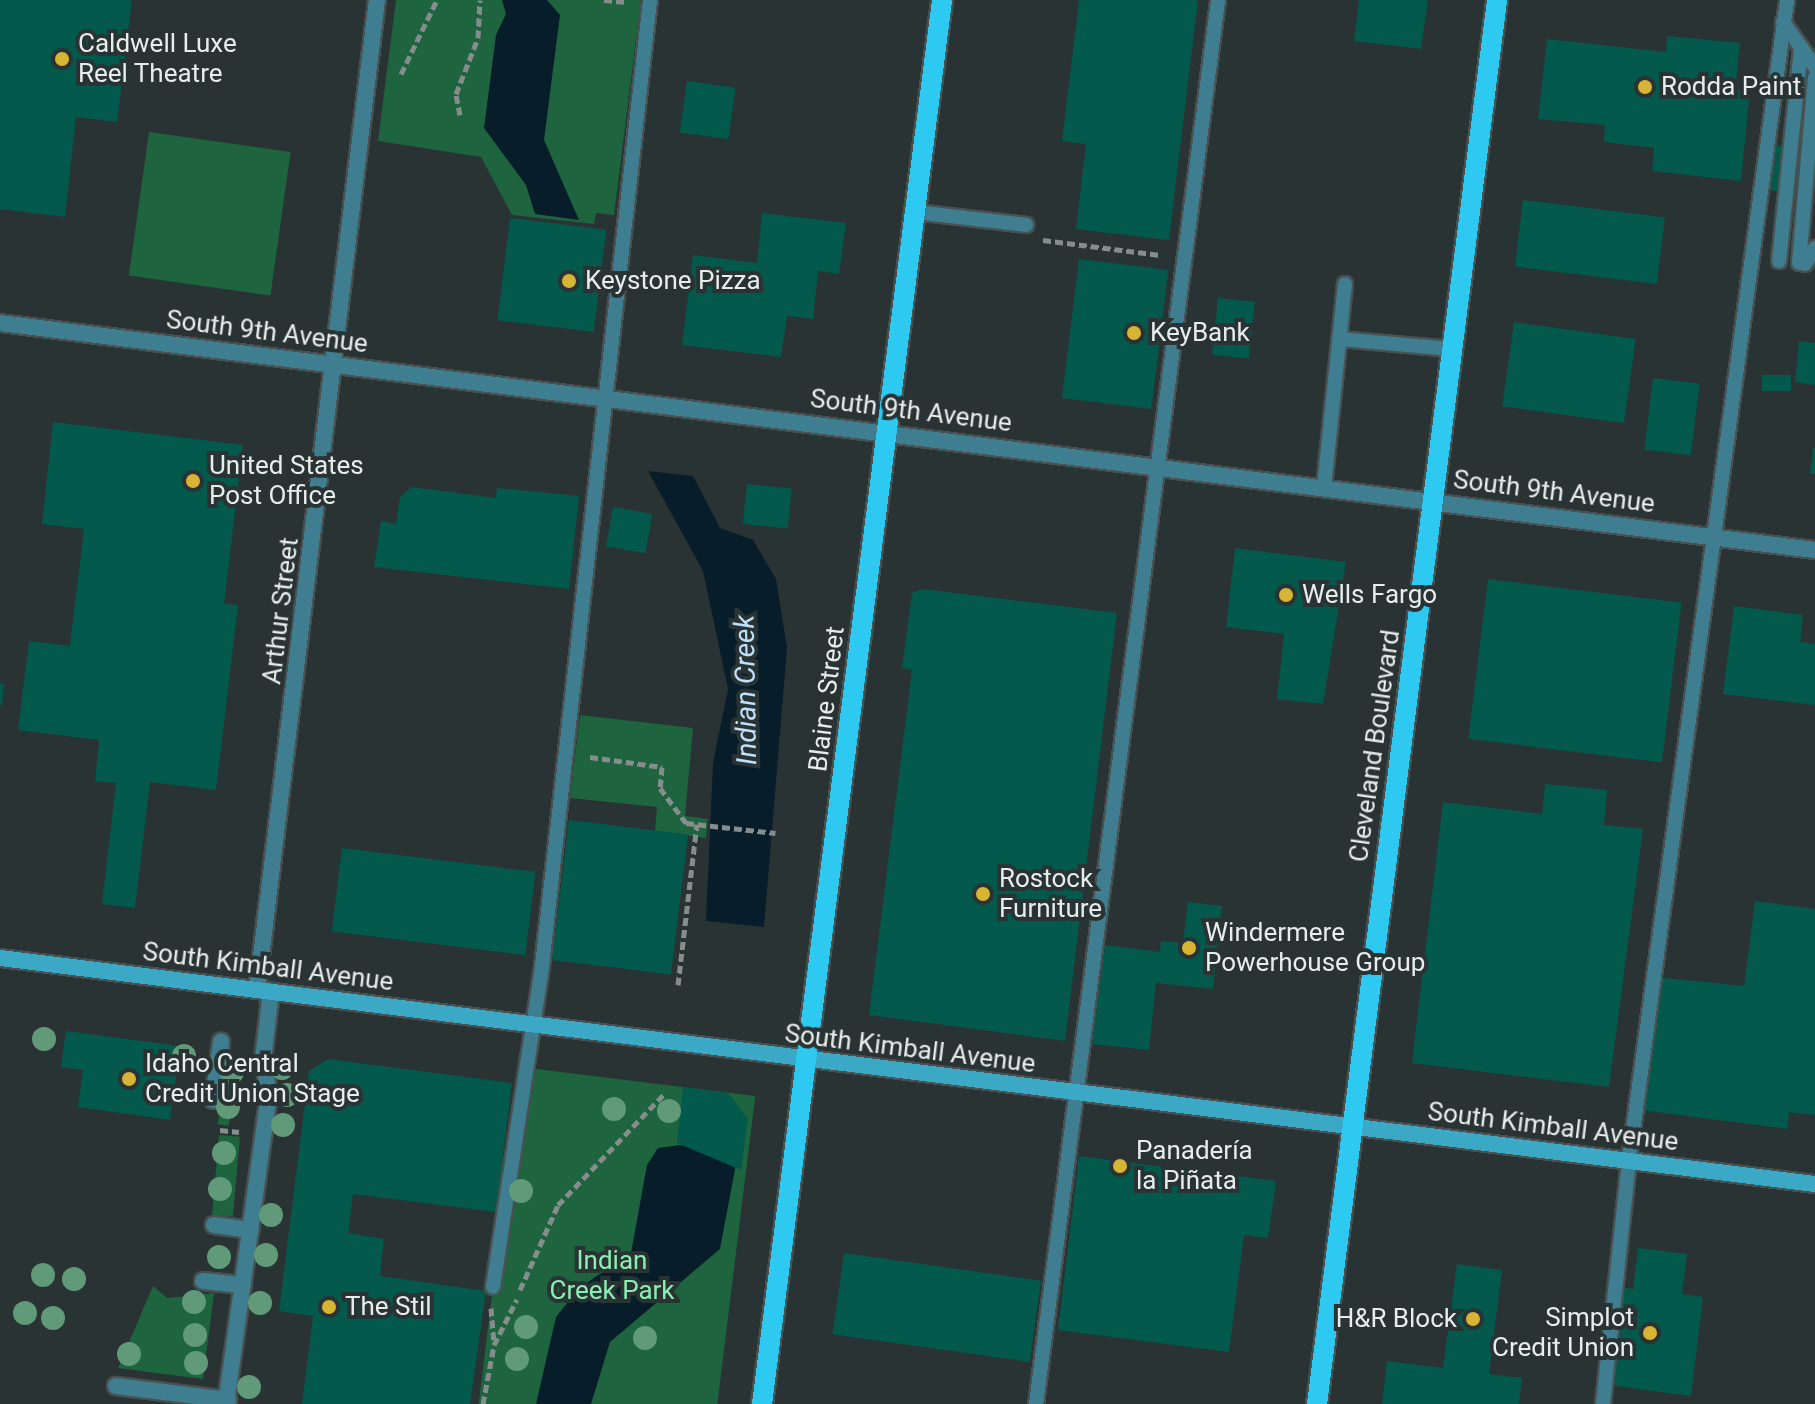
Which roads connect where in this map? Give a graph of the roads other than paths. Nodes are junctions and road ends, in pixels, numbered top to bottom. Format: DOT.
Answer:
graph roads {
  1 [pos="377,0"];
  2 [pos="650,0"];
  3 [pos="942,0"];
  4 [pos="1218,0"];
  5 [pos="1497,0"];
  6 [pos="1787,0"];
  7 [pos="1783,22"];
  8 [pos="1801,47"];
  9 [pos="1815,67"];
  10 [pos="1815,78"];
  11 [pos="916,212"];
  12 [pos="1026,231"];
  13 [pos="1815,248"];
  14 [pos="1779,261"];
  15 [pos="1345,284"];
  16 [pos="0,323"];
  17 [pos="1340,339"];
  18 [pos="1453,349"];
  19 [pos="337,365"];
  20 [pos="610,398"];
  21 [pos="888,432"];
  22 [pos="1158,466"];
  23 [pos="1324,487"];
  24 [pos="1434,501"];
  25 [pos="1710,536"];
  26 [pos="1815,550"];
  27 [pos="0,958"];
  28 [pos="264,990"];
  29 [pos="532,1024"];
  30 [pos="221,1042"];
  31 [pos="807,1060"];
  32 [pos="1074,1093"];
  33 [pos="213,1100"];
  34 [pos="1350,1126"];
  35 [pos="1629,1160"];
  36 [pos="1815,1184"];
  37 [pos="214,1225"];
  38 [pos="251,1230"];
  39 [pos="203,1281"];
  40 [pos="243,1285"];
  41 [pos="493,1287"];
  42 [pos="116,1386"];
  43 [pos="227,1402"];
  44 [pos="762,1404"];
  45 [pos="1036,1404"];
  46 [pos="1317,1404"];
  47 [pos="1603,1404"];
  1 -- 19 [label="street, Arthur Street"];
  2 -- 20 [label="lane"];
  3 -- 11 [label="main road, Blaine Street"];
  4 -- 22 [label="lane"];
  5 -- 18 [label="main road, Cleveland Boulevard"];
  6 -- 7 [label="lane"];
  7 -- 8 [label="lane"];
  7 -- 25 [label="lane"];
  8 -- 9 [label="lane"];
  8 -- 14 [label="lane"];
  10 -- 13 [label="lane"];
  11 -- 12 [label="lane"];
  11 -- 21 [label="main road, Blaine Street"];
  15 -- 17 [label="lane"];
  16 -- 19 [label="street, South 9th Avenue"];
  17 -- 18 [label="lane"];
  17 -- 23 [label="lane"];
  18 -- 24 [label="main road, Cleveland Boulevard"];
  19 -- 20 [label="street, South 9th Avenue"];
  19 -- 28 [label="street, Arthur Street"];
  20 -- 21 [label="street, South 9th Avenue"];
  20 -- 29 [label="lane"];
  21 -- 22 [label="street, South 9th Avenue"];
  21 -- 31 [label="main road, Blaine Street"];
  22 -- 23 [label="street, South 9th Avenue"];
  22 -- 32 [label="lane"];
  23 -- 24 [label="street, South 9th Avenue"];
  24 -- 25 [label="street, South 9th Avenue"];
  24 -- 34 [label="main road, Cleveland Boulevard"];
  25 -- 26 [label="street, South 9th Avenue"];
  25 -- 35 [label="lane"];
  27 -- 28 [label="street, South Kimball Avenue"];
  28 -- 29 [label="street, South Kimball Avenue"];
  28 -- 38 [label="street, Arthur Street"];
  29 -- 31 [label="street, South Kimball Avenue"];
  29 -- 41 [label="lane"];
  30 -- 33 [label="street"];
  31 -- 32 [label="street, South Kimball Avenue"];
  31 -- 44 [label="main road, Blaine Street"];
  32 -- 34 [label="street, South Kimball Avenue"];
  32 -- 45 [label="lane"];
  34 -- 35 [label="street, South Kimball Avenue"];
  34 -- 46 [label="main road, Cleveland Boulevard"];
  35 -- 36 [label="street, South Kimball Avenue"];
  35 -- 47 [label="lane"];
  37 -- 38 [label="street"];
  38 -- 40 [label="street, Arthur Street"];
  39 -- 40 [label="street"];
  40 -- 43 [label="street, Arthur Street"];
  42 -- 43 [label="street"];
}
